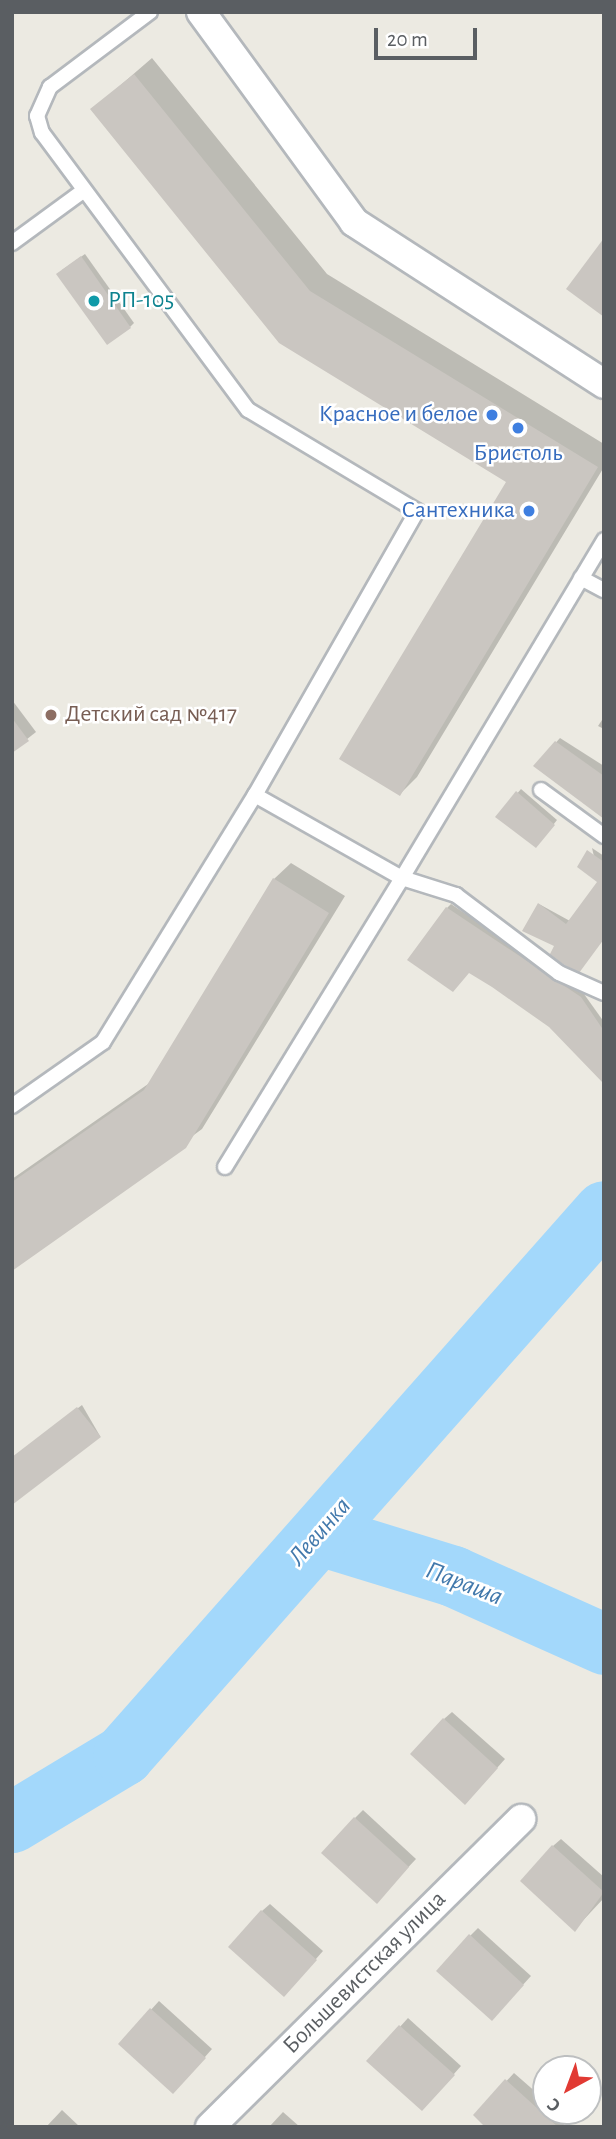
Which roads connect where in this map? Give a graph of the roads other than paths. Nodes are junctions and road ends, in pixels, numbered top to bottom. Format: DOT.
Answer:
graph roads {
  1 [pos="150,12"];
  2 [pos="201,12"];
  3 [pos="83,191"];
  4 [pos="12,243"];
  5 [pos="604,384"];
  6 [pos="604,540"];
  7 [pos="581,578"];
  8 [pos="604,590"];
  9 [pos="541,790"];
  10 [pos="255,795"];
  11 [pos="604,836"];
  12 [pos="402,878"];
  13 [pos="604,993"];
  14 [pos="12,1106"];
  15 [pos="225,1167"];
  16 [pos="521,1819"];
  17 [pos="210,2127"];
  1 -- 3 [label="lane"];
  2 -- 5 [label="street"];
  3 -- 4 [label="lane"];
  3 -- 10 [label="lane"];
  6 -- 7 [label="lane"];
  7 -- 8 [label="lane"];
  7 -- 12 [label="lane"];
  9 -- 11 [label="lane"];
  10 -- 12 [label="lane"];
  10 -- 14 [label="lane"];
  12 -- 13 [label="lane"];
  12 -- 15 [label="lane"];
  16 -- 17 [label="street, Большевистская улица"];
}
